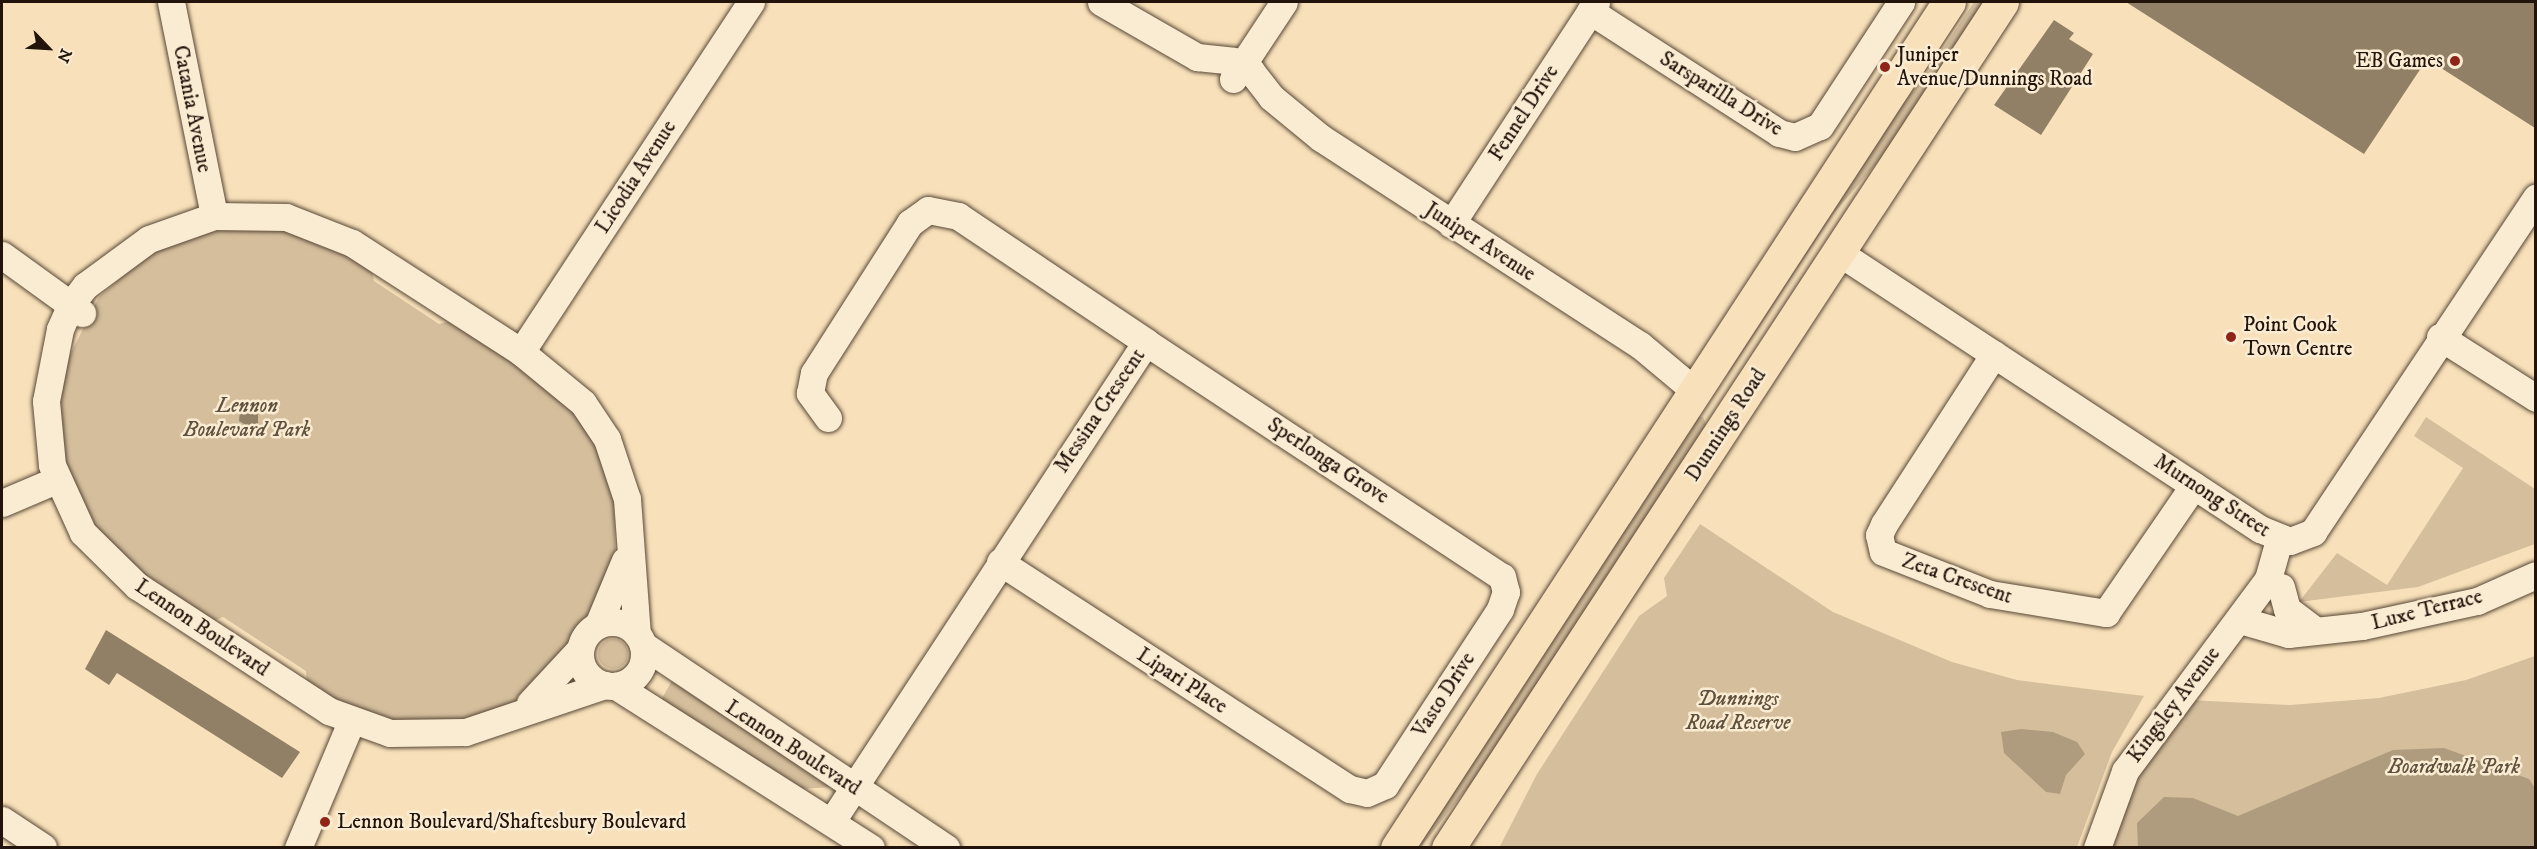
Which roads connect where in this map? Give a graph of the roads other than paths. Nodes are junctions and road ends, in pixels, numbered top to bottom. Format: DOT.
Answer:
graph roads {
  1 [pos="171,2"];
  2 [pos="751,2"];
  3 [pos="1101,2"];
  4 [pos="1284,2"];
  5 [pos="1901,2"];
  6 [pos="1949,2"];
  7 [pos="2002,2"];
  8 [pos="1593,6"];
  9 [pos="1238,73"];
  10 [pos="2535,197"];
  11 [pos="214,216"];
  12 [pos="1451,224"];
  13 [pos="1838,252"];
  14 [pos="9,260"];
  15 [pos="80,304"];
  16 [pos="2439,337"];
  17 [pos="1146,342"];
  18 [pos="521,352"];
  19 [pos="1994,354"];
  20 [pos="1700,384"];
  21 [pos="2535,398"];
  22 [pos="1736,408"];
  23 [pos="828,418"];
  24 [pos="56,480"];
  25 [pos="2194,485"];
  26 [pos="2,503"];
  27 [pos="630,533"];
  28 [pos="2288,540"];
  29 [pos="1000,562"];
  30 [pos="2535,575"];
  31 [pos="1505,586"];
  32 [pos="2281,587"];
  33 [pos="598,625"];
  34 [pos="2239,627"];
  35 [pos="2314,629"];
  36 [pos="640,639"];
  37 [pos="580,649"];
  38 [pos="610,686"];
  39 [pos="515,715"];
  40 [pos="351,722"];
  41 [pos="854,788"];
  42 [pos="1367,793"];
  43 [pos="832,821"];
  44 [pos="7,832"];
  45 [pos="43,847"];
  46 [pos="298,848"];
  47 [pos="872,848"];
  48 [pos="946,848"];
  49 [pos="1397,848"];
  50 [pos="1448,848"];
  51 [pos="2097,848"];
  1 -- 11 [label="street, Catania Avenue"];
  2 -- 18 [label="street, Licodia Avenue"];
  3 -- 9 [label="street"];
  4 -- 9 [label="street"];
  5 -- 8 [label="street, Sarsparilla Drive"];
  6 -- 20 [label="main road"];
  7 -- 13 [label="main road, Dunnings Road"];
  8 -- 12 [label="street, Fennel Drive"];
  9 -- 12 [label="street, Juniper Avenue"];
  10 -- 16 [label="street, Murnong Street"];
  11 -- 15 [label="street, Lennon Boulevard"];
  11 -- 18 [label="street, Lennon Boulevard"];
  12 -- 20 [label="street, Juniper Avenue"];
  13 -- 19 [label="street, Murnong Street"];
  13 -- 22 [label="main road, Dunnings Road"];
  14 -- 15 [label="street"];
  15 -- 24 [label="street, Lennon Boulevard"];
  16 -- 21 [label="street"];
  16 -- 28 [label="street, Murnong Street"];
  17 -- 23 [label="street, Messina Crescent"];
  17 -- 29 [label="street, Messina Crescent"];
  17 -- 31 [label="street, Sperlonga Grove"];
  18 -- 27 [label="street, Lennon Boulevard"];
  19 -- 25 [label="street, Murnong Street"];
  19 -- 25 [label="street, Zeta Crescent"];
  20 -- 22 [label="main road"];
  20 -- 49 [label="main road"];
  22 -- 50 [label="main road, Dunnings Road"];
  24 -- 26 [label="street"];
  24 -- 40 [label="street, Lennon Boulevard"];
  25 -- 28 [label="street, Murnong Street"];
  27 -- 33 [label="street, Lennon Boulevard"];
  27 -- 36 [label="street, Lennon Boulevard"];
  28 -- 32 [label="street, Kingsley Avenue"];
  28 -- 34 [label="street, Kingsley Avenue"];
  29 -- 41 [label="street, Messina Crescent"];
  29 -- 42 [label="street, Lipari Place"];
  30 -- 35 [label="street, Luxe Terrace"];
  31 -- 42 [label="street, Vasto Drive"];
  32 -- 34 [label="street, Kingsley Avenue"];
  32 -- 35 [label="street"];
  33 -- 36 [label="street"];
  33 -- 37 [label="street"];
  34 -- 35 [label="street, Luxe Terrace"];
  34 -- 51 [label="street, Kingsley Avenue"];
  36 -- 38 [label="street"];
  36 -- 41 [label="street, Lennon Boulevard"];
  37 -- 38 [label="street"];
  37 -- 39 [label="street, Lennon Boulevard"];
  38 -- 39 [label="street, Lennon Boulevard"];
  38 -- 43 [label="street, Lennon Boulevard"];
  39 -- 40 [label="street, Lennon Boulevard"];
  40 -- 46 [label="street"];
  41 -- 43 [label="street, Messina Crescent"];
  41 -- 48 [label="street, Lennon Boulevard"];
  43 -- 47 [label="street, Lennon Boulevard"];
  44 -- 45 [label="street"];
}
